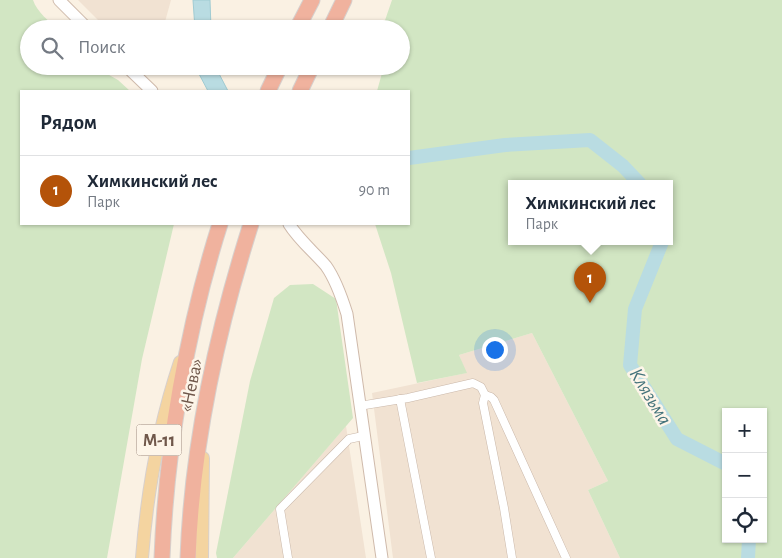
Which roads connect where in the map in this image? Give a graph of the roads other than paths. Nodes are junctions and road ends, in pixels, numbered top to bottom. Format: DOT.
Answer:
graph roads {
  1 [pos="59,0"];
  2 [pos="312,0"];
  3 [pos="344,0"];
  4 [pos="79,20"];
  5 [pos="302,20"];
  6 [pos="334,20"];
  7 [pos="135,75"];
  8 [pos="276,75"];
  9 [pos="308,75"];
  10 [pos="151,90"];
  11 [pos="268,90"];
  12 [pos="300,90"];
  13 [pos="220,225"];
  14 [pos="251,225"];
  15 [pos="290,225"];
  16 [pos="192,326"];
  17 [pos="485,396"];
  18 [pos="400,399"];
  19 [pos="359,406"];
  20 [pos="204,416"];
  21 [pos="364,436"];
  22 [pos="142,558"];
  23 [pos="162,558"];
  24 [pos="188,558"];
  25 [pos="202,558"];
  26 [pos="288,558"];
  27 [pos="382,558"];
  28 [pos="431,558"];
  29 [pos="512,558"];
  30 [pos="566,558"];
  1 -- 4 [label="street"];
  2 -- 5 [label="highway"];
  3 -- 6 [label="highway"];
  7 -- 10 [label="street"];
  8 -- 11 [label="highway"];
  9 -- 12 [label="highway"];
  13 -- 16 [label="highway, «Нева» / М-11"];
  14 -- 20 [label="highway, «Нева» / М-11"];
  15 -- 19 [label="street"];
  16 -- 22 [label="main road, М-11"];
  16 -- 23 [label="highway, «Нева» / М-11"];
  17 -- 18 [label="street"];
  17 -- 29 [label="street"];
  17 -- 30 [label="street"];
  18 -- 19 [label="street"];
  18 -- 28 [label="street"];
  19 -- 21 [label="street"];
  20 -- 24 [label="highway, «Нева» / М-11"];
  20 -- 25 [label="main road, М-11"];
  21 -- 26 [label="street"];
  21 -- 27 [label="street"];
}
